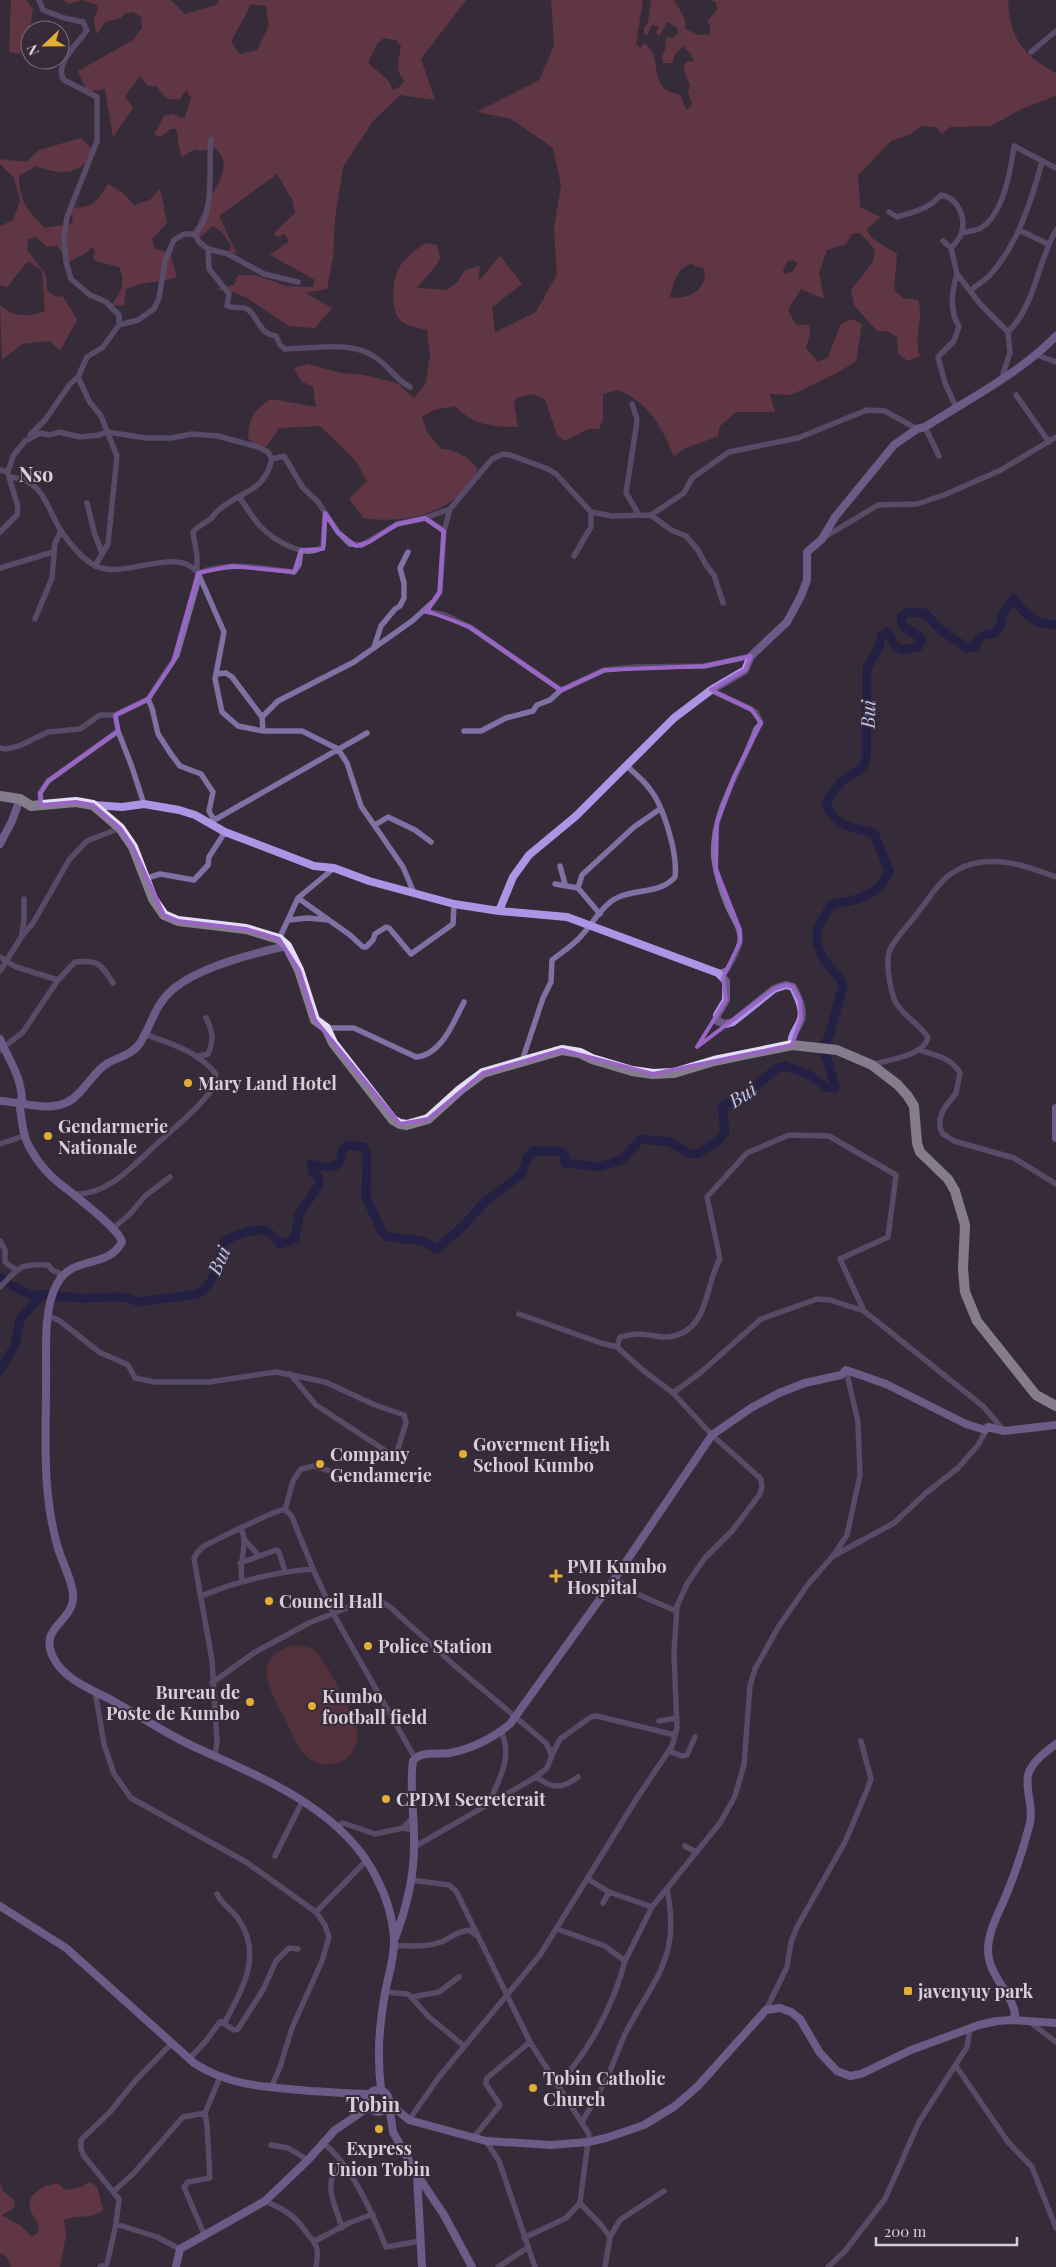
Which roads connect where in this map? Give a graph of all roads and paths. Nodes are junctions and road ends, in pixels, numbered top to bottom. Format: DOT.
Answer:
graph roads {
  1 [pos="39,0"];
  2 [pos="1056,31"];
  3 [pos="1031,52"];
  4 [pos="211,139"];
  5 [pos="1042,162"];
  6 [pos="1056,168"];
  7 [pos="889,212"];
  8 [pos="1019,230"];
  9 [pos="1056,230"];
  10 [pos="962,233"];
  11 [pos="195,234"];
  12 [pos="944,242"];
  13 [pos="1048,244"];
  14 [pos="951,248"];
  15 [pos="208,249"];
  16 [pos="957,274"];
  17 [pos="298,282"];
  18 [pos="970,292"];
  19 [pos="119,324"];
  20 [pos="1008,332"];
  21 [pos="1056,336"];
  22 [pos="1037,355"];
  23 [pos="1056,362"];
  24 [pos="78,377"];
  25 [pos="1002,377"];
  26 [pos="410,387"];
  27 [pos="1016,395"];
  28 [pos="632,404"];
  29 [pos="956,407"];
  30 [pos="921,428"];
  31 [pos="107,432"];
  32 [pos="1056,437"];
  33 [pos="25,440"];
  34 [pos="1049,442"];
  35 [pos="939,456"];
  36 [pos="272,459"];
  37 [pos="0,470"];
  38 [pos="9,474"];
  39 [pos="239,497"];
  40 [pos="87,503"];
  41 [pos="450,510"];
  42 [pos="591,512"];
  43 [pos="325,513"];
  44 [pos="639,515"];
  45 [pos="651,515"];
  46 [pos="425,518"];
  47 [pos="61,531"];
  48 [pos="444,531"];
  49 [pos="0,532"];
  50 [pos="822,539"];
  51 [pos="301,550"];
  52 [pos="54,552"];
  53 [pos="408,552"];
  54 [pos="102,553"];
  55 [pos="574,556"];
  56 [pos="95,566"];
  57 [pos="0,568"];
  58 [pos="197,572"];
  59 [pos="723,603"];
  60 [pos="424,611"];
  61 [pos="35,619"];
  62 [pos="374,647"];
  63 [pos="751,656"];
  64 [pos="216,674"];
  65 [pos="561,690"];
  66 [pos="710,690"];
  67 [pos="148,699"];
  68 [pos="115,715"];
  69 [pos="262,717"];
  70 [pos="118,731"];
  71 [pos="263,731"];
  72 [pos="464,731"];
  73 [pos="367,733"];
  74 [pos="0,748"];
  75 [pos="338,748"];
  76 [pos="626,766"];
  77 [pos="0,796"];
  78 [pos="20,799"];
  79 [pos="144,804"];
  80 [pos="93,805"];
  81 [pos="40,806"];
  82 [pos="660,808"];
  83 [pos="212,821"];
  84 [pos="375,825"];
  85 [pos="120,828"];
  86 [pos="225,832"];
  87 [pos="432,842"];
  88 [pos="0,844"];
  89 [pos="560,866"];
  90 [pos="334,868"];
  91 [pos="1056,876"];
  92 [pos="146,878"];
  93 [pos="555,884"];
  94 [pos="565,884"];
  95 [pos="578,888"];
  96 [pos="414,893"];
  97 [pos="298,898"];
  98 [pos="24,899"];
  99 [pos="454,904"];
  100 [pos="499,911"];
  101 [pos="600,914"];
  102 [pos="289,920"];
  103 [pos="330,920"];
  104 [pos="589,924"];
  105 [pos="22,936"];
  106 [pos="279,939"];
  107 [pos="287,946"];
  108 [pos="0,958"];
  109 [pos="6,962"];
  110 [pos="727,970"];
  111 [pos="0,971"];
  112 [pos="718,973"];
  113 [pos="58,980"];
  114 [pos="726,982"];
  115 [pos="113,983"];
  116 [pos="464,1002"];
  117 [pos="206,1018"];
  118 [pos="326,1028"];
  119 [pos="144,1034"];
  120 [pos="0,1039"];
  121 [pos="792,1045"];
  122 [pos="2,1049"];
  123 [pos="919,1050"];
  124 [pos="208,1054"];
  125 [pos="198,1056"];
  126 [pos="522,1061"];
  127 [pos="208,1064"];
  128 [pos="872,1065"];
  129 [pos="0,1101"];
  130 [pos="19,1102"];
  131 [pos="1056,1108"];
  132 [pos="1056,1130"];
  133 [pos="24,1136"];
  134 [pos="1056,1138"];
  135 [pos="0,1144"];
  136 [pos="170,1177"];
  137 [pos="1056,1184"];
  138 [pos="76,1194"];
  139 [pos="112,1229"];
  140 [pos="0,1241"];
  141 [pos="16,1270"];
  142 [pos="63,1274"];
  143 [pos="0,1287"];
  144 [pos="864,1311"];
  145 [pos="519,1314"];
  146 [pos="49,1316"];
  147 [pos="617,1347"];
  148 [pos="846,1370"];
  149 [pos="290,1374"];
  150 [pos="673,1393"];
  151 [pos="1056,1406"];
  152 [pos="1056,1425"];
  153 [pos="988,1427"];
  154 [pos="1004,1431"];
  155 [pos="712,1435"];
  156 [pos="330,1471"];
  157 [pos="286,1510"];
  158 [pos="241,1529"];
  159 [pos="245,1540"];
  160 [pos="259,1556"];
  161 [pos="833,1556"];
  162 [pos="240,1563"];
  163 [pos="313,1568"];
  164 [pos="285,1571"];
  165 [pos="615,1578"];
  166 [pos="242,1580"];
  167 [pos="201,1596"];
  168 [pos="676,1611"];
  169 [pos="334,1614"];
  170 [pos="212,1684"];
  171 [pos="94,1691"];
  172 [pos="516,1718"];
  173 [pos="677,1718"];
  174 [pos="659,1721"];
  175 [pos="501,1732"];
  176 [pos="676,1735"];
  177 [pos="695,1737"];
  178 [pos="560,1739"];
  179 [pos="861,1741"];
  180 [pos="546,1742"];
  181 [pos="1056,1744"];
  182 [pos="669,1751"];
  183 [pos="215,1755"];
  184 [pos="552,1755"];
  185 [pos="415,1758"];
  186 [pos="536,1777"];
  187 [pos="578,1777"];
  188 [pos="302,1802"];
  189 [pos="488,1804"];
  190 [pos="412,1818"];
  191 [pos="336,1827"];
  192 [pos="403,1828"];
  193 [pos="414,1830"];
  194 [pos="686,1846"];
  195 [pos="414,1847"];
  196 [pos="696,1852"];
  197 [pos="275,1856"];
  198 [pos="366,1861"];
  199 [pos="588,1879"];
  200 [pos="411,1880"];
  201 [pos="667,1889"];
  202 [pos="609,1892"];
  203 [pos="217,1894"];
  204 [pos="603,1903"];
  205 [pos="0,1906"];
  206 [pos="652,1907"];
  207 [pos="316,1912"];
  208 [pos="557,1929"];
  209 [pos="478,1936"];
  210 [pos="394,1944"];
  211 [pos="298,1949"];
  212 [pos="625,1961"];
  213 [pos="459,1977"];
  214 [pos="385,1992"];
  215 [pos="506,1996"];
  216 [pos="412,1997"];
  217 [pos="766,2010"];
  218 [pos="1012,2020"];
  219 [pos="1030,2021"];
  220 [pos="220,2022"];
  221 [pos="1056,2023"];
  222 [pos="970,2029"];
  223 [pos="530,2042"];
  224 [pos="1056,2042"];
  225 [pos="172,2043"];
  226 [pos="464,2046"];
  227 [pos="189,2059"];
  228 [pos="956,2066"];
  229 [pos="220,2078"];
  230 [pos="557,2085"];
  231 [pos="271,2088"];
  232 [pos="381,2090"];
  233 [pos="368,2094"];
  234 [pos="389,2104"];
  235 [pos="369,2107"];
  236 [pos="205,2113"];
  237 [pos="409,2120"];
  238 [pos="582,2122"];
  239 [pos="474,2137"];
  240 [pos="486,2141"];
  241 [pos="322,2142"];
  242 [pos="588,2142"];
  243 [pos="271,2145"];
  244 [pos="308,2160"];
  245 [pos="342,2164"];
  246 [pos="417,2175"];
  247 [pos="114,2191"];
  248 [pos="664,2191"];
  249 [pos="265,2201"];
  250 [pos="580,2203"];
  251 [pos="373,2214"];
  252 [pos="116,2224"];
  253 [pos="342,2228"];
  254 [pos="1056,2228"];
  255 [pos="204,2234"];
  256 [pos="524,2238"];
  257 [pos="610,2238"];
  258 [pos="315,2241"];
  259 [pos="420,2241"];
  260 [pos="527,2248"];
  261 [pos="180,2249"];
  262 [pos="107,2266"];
  263 [pos="100,2267"];
  264 [pos="176,2267"];
  265 [pos="316,2267"];
  266 [pos="422,2267"];
  267 [pos="472,2267"];
  268 [pos="498,2267"];
  269 [pos="534,2267"];
  270 [pos="605,2267"];
  271 [pos="828,2267"];
  1 -- 19 [label="street"];
  2 -- 3 [label="street"];
  4 -- 11 [label="street"];
  5 -- 6 [label="street"];
  5 -- 8 [label="street"];
  5 -- 10 [label="street"];
  7 -- 10 [label="street"];
  8 -- 13 [label="street"];
  8 -- 18 [label="street"];
  9 -- 13 [label="street"];
  10 -- 14 [label="street"];
  11 -- 15 [label="street"];
  11 -- 19 [label="street"];
  12 -- 14 [label="street"];
  13 -- 20 [label="street"];
  14 -- 16 [label="street"];
  15 -- 17 [label="street"];
  15 -- 26 [label="street"];
  16 -- 18 [label="street"];
  16 -- 29 [label="street"];
  18 -- 20 [label="street"];
  19 -- 24 [label="street"];
  20 -- 25 [label="street"];
  21 -- 22 [label="street"];
  22 -- 23 [label="street"];
  22 -- 25 [label="street"];
  24 -- 31 [label="street"];
  24 -- 33 [label="street"];
  25 -- 29 [label="street"];
  27 -- 34 [label="street"];
  28 -- 44 [label="street"];
  29 -- 30 [label="street"];
  30 -- 35 [label="street"];
  30 -- 45 [label="street"];
  30 -- 50 [label="street"];
  31 -- 33 [label="street"];
  31 -- 36 [label="street"];
  31 -- 54 [label="street"];
  32 -- 34 [label="street"];
  33 -- 38 [label="street"];
  34 -- 50 [label="street"];
  36 -- 39 [label="street"];
  36 -- 43 [label="street"];
  37 -- 38 [label="street"];
  38 -- 47 [label="street"];
  38 -- 49 [label="street"];
  39 -- 51 [label="street"];
  39 -- 58 [label="street"];
  40 -- 54 [label="street"];
  41 -- 42 [label="street"];
  41 -- 46 [label="street"];
  41 -- 48 [label="street"];
  42 -- 44 [label="street"];
  42 -- 55 [label="street"];
  43 -- 46 [label="street"];
  43 -- 51 [label="street"];
  44 -- 45 [label="street"];
  45 -- 59 [label="street"];
  46 -- 48 [label="street"];
  47 -- 52 [label="street"];
  47 -- 56 [label="street"];
  48 -- 60 [label="street"];
  50 -- 63 [label="street"];
  51 -- 58 [label="street"];
  52 -- 57 [label="street"];
  52 -- 61 [label="street"];
  53 -- 62 [label="street"];
  54 -- 56 [label="street"];
  56 -- 58 [label="street"];
  58 -- 64 [label="street"];
  58 -- 67 [label="street"];
  60 -- 62 [label="street"];
  60 -- 65 [label="street"];
  62 -- 69 [label="street"];
  63 -- 65 [label="street"];
  63 -- 66 [label="street"];
  64 -- 69 [label="street"];
  64 -- 71 [label="street"];
  65 -- 72 [label="street"];
  66 -- 76 [label="street"];
  66 -- 110 [label="street"];
  67 -- 68 [label="street"];
  67 -- 83 [label="street"];
  68 -- 70 [label="street"];
  68 -- 74 [label="street"];
  69 -- 71 [label="street"];
  70 -- 79 [label="street"];
  70 -- 81 [label="street"];
  71 -- 75 [label="street"];
  73 -- 75 [label="street"];
  75 -- 83 [label="street"];
  75 -- 84 [label="street"];
  76 -- 82 [label="street"];
  76 -- 100 [label="street"];
  77 -- 78 [label="highway"];
  78 -- 81 [label="highway"];
  78 -- 88 [label="street"];
  79 -- 80 [label="street"];
  79 -- 83 [label="street"];
  80 -- 81 [label="highway"];
  80 -- 85 [label="highway"];
  82 -- 95 [label="street"];
  82 -- 101 [label="street"];
  83 -- 86 [label="street"];
  84 -- 87 [label="street"];
  84 -- 96 [label="street"];
  85 -- 92 [label="highway"];
  85 -- 105 [label="street"];
  86 -- 90 [label="street"];
  86 -- 92 [label="street"];
  89 -- 94 [label="street"];
  90 -- 96 [label="street"];
  90 -- 97 [label="street"];
  91 -- 123 [label="street"];
  92 -- 106 [label="highway"];
  93 -- 94 [label="street"];
  94 -- 95 [label="street"];
  95 -- 101 [label="street"];
  96 -- 99 [label="street"];
  97 -- 102 [label="street"];
  97 -- 103 [label="street"];
  98 -- 105 [label="street"];
  99 -- 100 [label="street"];
  99 -- 103 [label="street"];
  100 -- 104 [label="street"];
  101 -- 104 [label="street"];
  102 -- 103 [label="street"];
  102 -- 106 [label="street"];
  104 -- 112 [label="street"];
  104 -- 126 [label="street"];
  105 -- 109 [label="street"];
  106 -- 107 [label="highway"];
  107 -- 118 [label="highway"];
  107 -- 119 [label="street"];
  108 -- 109 [label="street"];
  109 -- 111 [label="street"];
  109 -- 113 [label="street"];
  110 -- 112 [label="street"];
  110 -- 114 [label="street"];
  112 -- 114 [label="street"];
  113 -- 115 [label="street"];
  113 -- 122 [label="street"];
  114 -- 121 [label="street"];
  116 -- 118 [label="street"];
  117 -- 124 [label="street"];
  118 -- 126 [label="highway"];
  119 -- 125 [label="street"];
  119 -- 130 [label="street"];
  120 -- 122 [label="street"];
  121 -- 126 [label="highway"];
  121 -- 128 [label="highway"];
  122 -- 130 [label="street"];
  123 -- 128 [label="street"];
  123 -- 137 [label="street"];
  124 -- 125 [label="street"];
  124 -- 127 [label="street"];
  125 -- 127 [label="street"];
  127 -- 138 [label="street"];
  128 -- 151 [label="highway"];
  129 -- 130 [label="street"];
  130 -- 133 [label="street"];
  131 -- 132 [label="street"];
  132 -- 134 [label="street"];
  133 -- 135 [label="street"];
  133 -- 138 [label="street"];
  136 -- 139 [label="street"];
  138 -- 139 [label="street"];
  139 -- 142 [label="street"];
  140 -- 141 [label="street"];
  141 -- 142 [label="street"];
  141 -- 143 [label="street"];
  142 -- 146 [label="street"];
  144 -- 147 [label="street"];
  144 -- 150 [label="street"];
  144 -- 154 [label="street"];
  145 -- 147 [label="street"];
  146 -- 149 [label="street"];
  146 -- 171 [label="street"];
  147 -- 150 [label="street"];
  148 -- 153 [label="street"];
  148 -- 155 [label="street"];
  148 -- 161 [label="street"];
  149 -- 149 [label="street"];
  150 -- 155 [label="street"];
  152 -- 154 [label="street"];
  153 -- 154 [label="street"];
  153 -- 161 [label="street"];
  155 -- 165 [label="street"];
  155 -- 168 [label="street"];
  156 -- 157 [label="street"];
  157 -- 158 [label="street"];
  157 -- 163 [label="street"];
  158 -- 159 [label="street"];
  158 -- 167 [label="street"];
  159 -- 160 [label="street"];
  159 -- 162 [label="street"];
  160 -- 162 [label="street"];
  160 -- 164 [label="street"];
  161 -- 196 [label="street"];
  162 -- 166 [label="street"];
  163 -- 164 [label="street"];
  163 -- 169 [label="street"];
  164 -- 166 [label="street"];
  165 -- 168 [label="street"];
  165 -- 172 [label="street"];
  166 -- 167 [label="street"];
  167 -- 170 [label="street"];
  168 -- 173 [label="street"];
  169 -- 170 [label="street"];
  169 -- 172 [label="street"];
  169 -- 185 [label="street"];
  170 -- 183 [label="street"];
  171 -- 183 [label="street"];
  171 -- 207 [label="street"];
  172 -- 175 [label="street"];
  172 -- 180 [label="street"];
  173 -- 174 [label="street"];
  173 -- 176 [label="street"];
  175 -- 185 [label="street"];
  175 -- 189 [label="street"];
  176 -- 178 [label="street"];
  176 -- 182 [label="street"];
  177 -- 182 [label="street"];
  178 -- 180 [label="street"];
  178 -- 184 [label="street"];
  179 -- 217 [label="street"];
  180 -- 184 [label="street"];
  181 -- 218 [label="street"];
  182 -- 199 [label="street"];
  183 -- 188 [label="street"];
  184 -- 186 [label="street"];
  185 -- 190 [label="street"];
  186 -- 187 [label="street"];
  186 -- 189 [label="street"];
  188 -- 191 [label="street"];
  188 -- 197 [label="street"];
  189 -- 195 [label="street"];
  190 -- 192 [label="street"];
  190 -- 193 [label="street"];
  191 -- 192 [label="street"];
  191 -- 198 [label="street"];
  192 -- 193 [label="street"];
  193 -- 195 [label="street"];
  194 -- 196 [label="street"];
  195 -- 200 [label="street"];
  196 -- 201 [label="street"];
  198 -- 207 [label="street"];
  198 -- 210 [label="street"];
  199 -- 202 [label="street"];
  199 -- 208 [label="street"];
  200 -- 209 [label="street"];
  200 -- 210 [label="street"];
  201 -- 206 [label="street"];
  201 -- 238 [label="street"];
  202 -- 204 [label="street"];
  202 -- 206 [label="street"];
  203 -- 220 [label="street"];
  205 -- 225 [label="street"];
  206 -- 212 [label="street"];
  207 -- 231 [label="street"];
  208 -- 212 [label="street"];
  208 -- 215 [label="street"];
  209 -- 210 [label="street"];
  209 -- 215 [label="street"];
  210 -- 214 [label="street"];
  211 -- 220 [label="street"];
  212 -- 230 [label="street"];
  213 -- 216 [label="street"];
  214 -- 216 [label="street"];
  214 -- 232 [label="street"];
  215 -- 223 [label="street"];
  215 -- 226 [label="street"];
  216 -- 226 [label="street"];
  217 -- 222 [label="street"];
  217 -- 242 [label="street"];
  218 -- 219 [label="street"];
  218 -- 222 [label="street"];
  219 -- 221 [label="street"];
  219 -- 224 [label="street"];
  220 -- 227 [label="street"];
  222 -- 228 [label="street"];
  223 -- 230 [label="street"];
  223 -- 239 [label="street"];
  225 -- 227 [label="street"];
  225 -- 247 [label="street"];
  226 -- 237 [label="street"];
  227 -- 229 [label="street"];
  228 -- 254 [label="street"];
  228 -- 271 [label="street"];
  229 -- 231 [label="street"];
  229 -- 236 [label="street"];
  230 -- 238 [label="street"];
  231 -- 233 [label="street"];
  232 -- 233 [label="street"];
  232 -- 234 [label="street"];
  233 -- 235 [label="street"];
  234 -- 235 [label="street"];
  234 -- 237 [label="street"];
  234 -- 246 [label="street"];
  235 -- 241 [label="street"];
  236 -- 247 [label="street"];
  236 -- 255 [label="street"];
  237 -- 239 [label="street"];
  238 -- 242 [label="street"];
  239 -- 240 [label="street"];
  240 -- 242 [label="street"];
  240 -- 256 [label="street"];
  241 -- 244 [label="street"];
  241 -- 245 [label="street"];
  242 -- 250 [label="street"];
  243 -- 244 [label="street"];
  244 -- 249 [label="street"];
  245 -- 251 [label="street"];
  245 -- 253 [label="street"];
  246 -- 259 [label="street"];
  246 -- 267 [label="street"];
  247 -- 252 [label="street"];
  248 -- 257 [label="street"];
  249 -- 255 [label="street"];
  249 -- 258 [label="street"];
  250 -- 256 [label="street"];
  250 -- 257 [label="street"];
  251 -- 253 [label="street"];
  251 -- 259 [label="street"];
  252 -- 261 [label="street"];
  252 -- 262 [label="street"];
  253 -- 258 [label="street"];
  255 -- 261 [label="street"];
  256 -- 260 [label="street"];
  257 -- 270 [label="street"];
  258 -- 265 [label="street"];
  259 -- 266 [label="street"];
  260 -- 268 [label="street"];
  260 -- 269 [label="street"];
  261 -- 264 [label="street"];
  262 -- 263 [label="street"];
}
